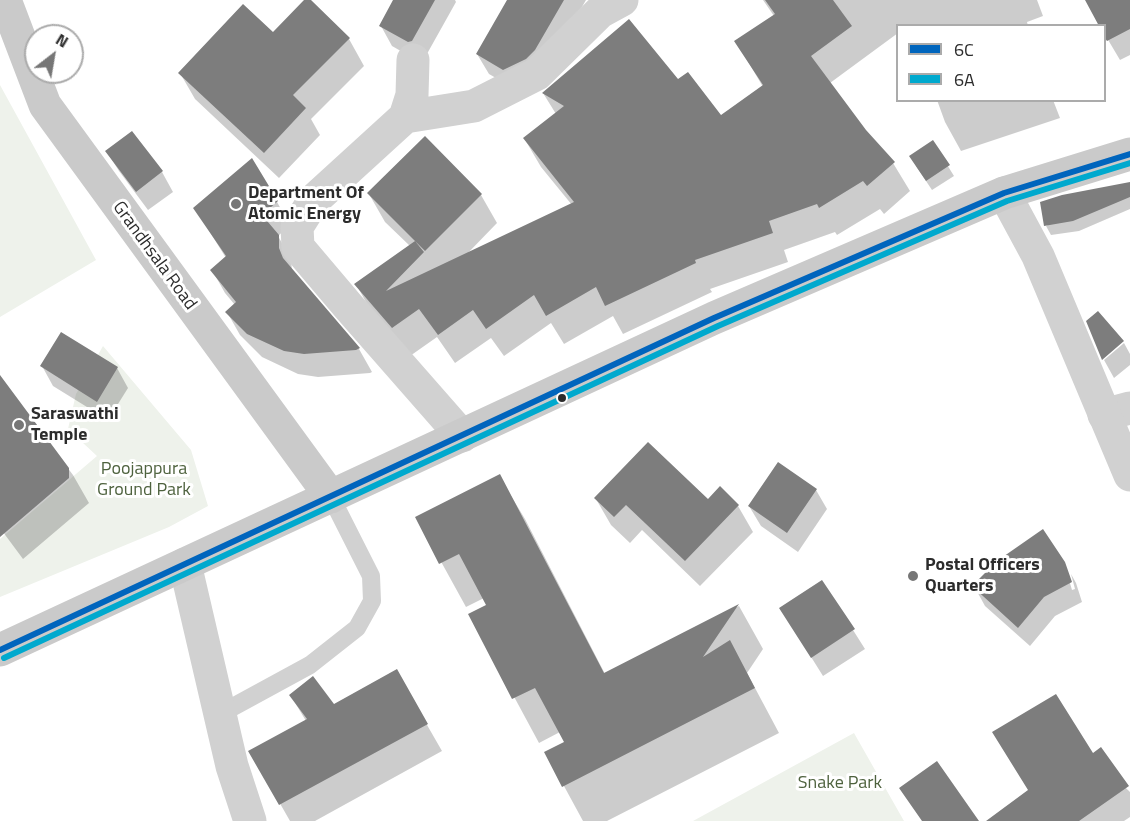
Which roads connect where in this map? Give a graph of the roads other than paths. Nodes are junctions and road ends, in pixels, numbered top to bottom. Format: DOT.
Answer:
graph roads {
  1 [pos="4,0"];
  2 [pos="622,0"];
  3 [pos="413,60"];
  4 [pos="405,117"];
  5 [pos="1130,154"];
  6 [pos="1004,193"];
  7 [pos="1117,411"];
  8 [pos="462,436"];
  9 [pos="1130,475"];
  10 [pos="331,497"];
  11 [pos="185,564"];
  12 [pos="0,650"];
  13 [pos="220,714"];
  14 [pos="250,821"];
  1 -- 10 [label="main road, Grandhsala Road"];
  2 -- 4 [label="street"];
  3 -- 4 [label="street"];
  4 -- 8 [label="street"];
  5 -- 6 [label="main road"];
  6 -- 7 [label="street"];
  6 -- 8 [label="main road"];
  7 -- 9 [label="street"];
  8 -- 10 [label="main road"];
  10 -- 11 [label="main road"];
  10 -- 13 [label="lane"];
  11 -- 12 [label="main road"];
  11 -- 13 [label="street"];
  13 -- 14 [label="street"];
}
